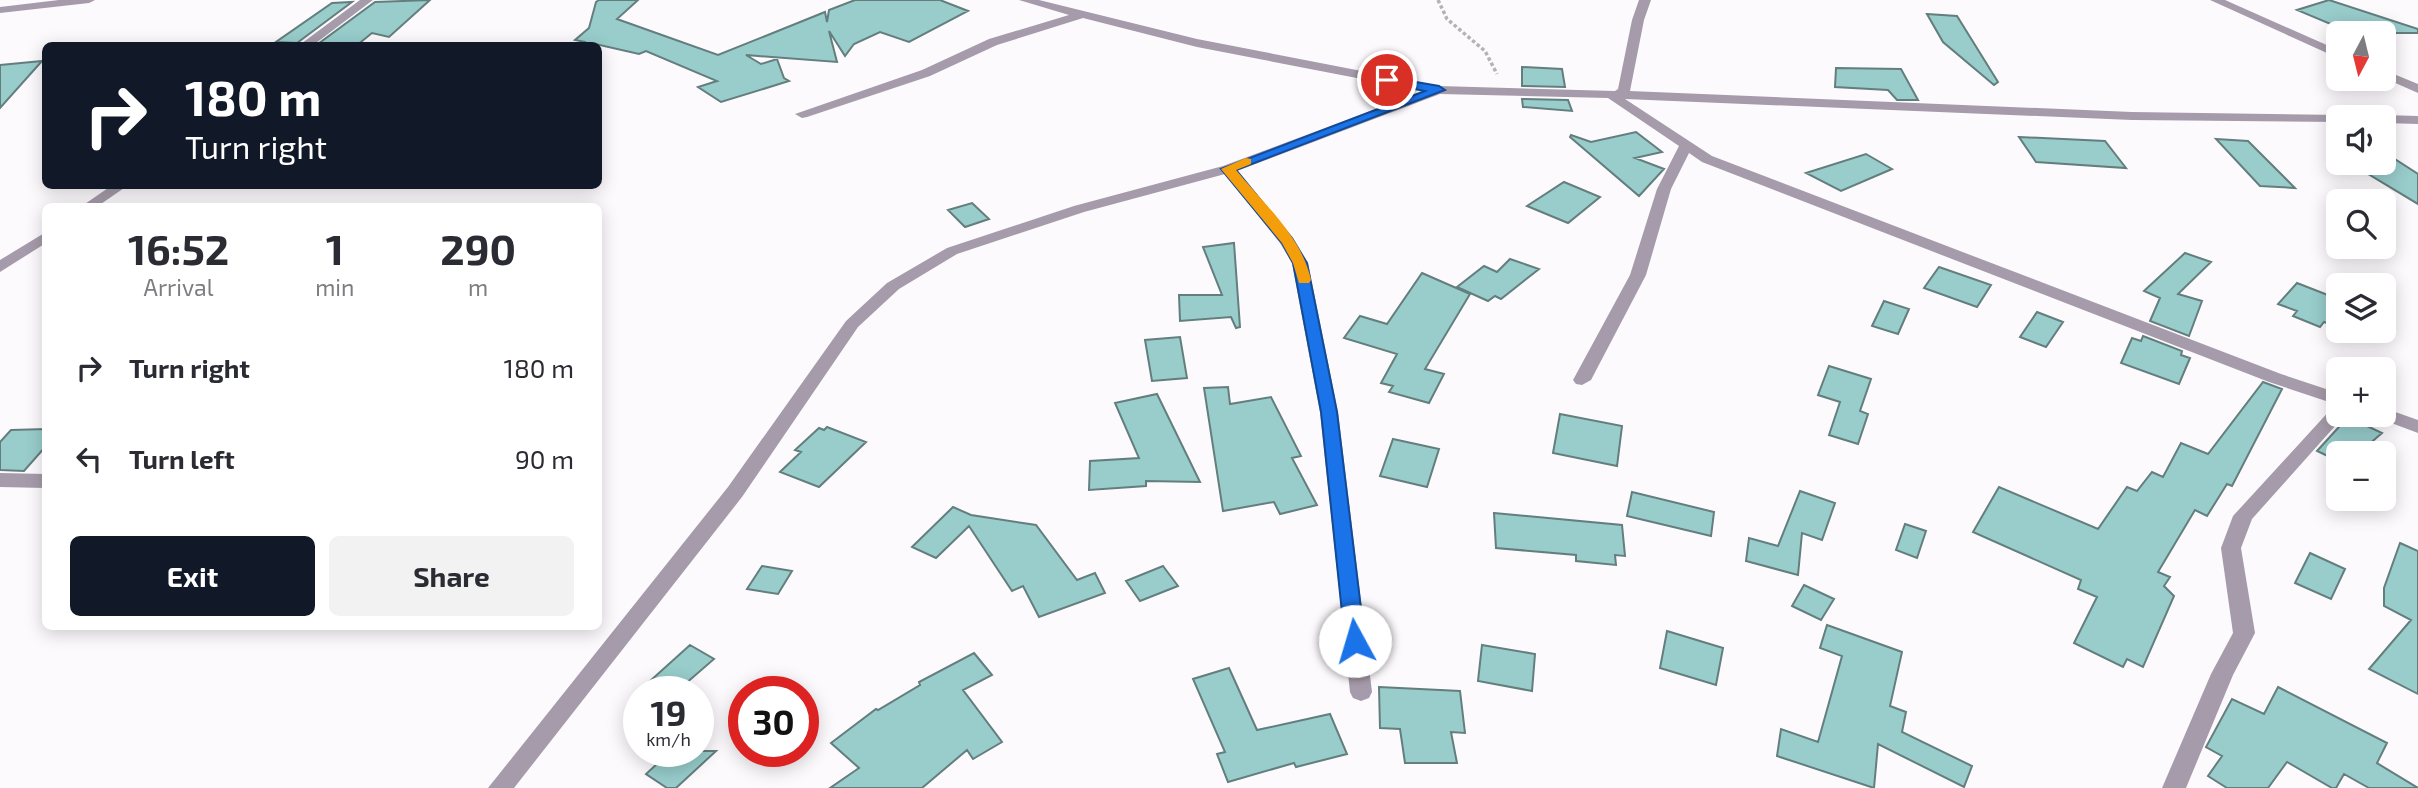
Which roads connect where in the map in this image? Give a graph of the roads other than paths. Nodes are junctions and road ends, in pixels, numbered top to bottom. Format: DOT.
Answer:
graph roads {
  1 [pos="89,0"];
  2 [pos="367,0"];
  3 [pos="1025,0"];
  4 [pos="1646,0"];
  5 [pos="2216,0"];
  6 [pos="0,10"];
  7 [pos="1083,14"];
  8 [pos="309,42"];
  9 [pos="2326,49"];
  10 [pos="2396,79"];
  11 [pos="2418,89"];
  12 [pos="1439,90"];
  13 [pos="1613,96"];
  14 [pos="802,114"];
  15 [pos="2326,118"];
  16 [pos="2396,119"];
  17 [pos="2418,120"];
  18 [pos="1685,147"];
  19 [pos="1228,169"];
  20 [pos="115,189"];
  21 [pos="94,203"];
  22 [pos="42,239"];
  23 [pos="0,267"];
  24 [pos="1582,380"];
  25 [pos="2326,395"];
  26 [pos="2396,418"];
  27 [pos="2326,425"];
  28 [pos="2418,426"];
  29 [pos="0,480"];
  30 [pos="42,481"];
  31 [pos="1361,692"];
  32 [pos="500,788"];
  33 [pos="2174,788"];
  1 -- 6 [label="street"];
  2 -- 8 [label="street"];
  3 -- 7 [label="street"];
  4 -- 13 [label="street"];
  5 -- 9 [label="street"];
  7 -- 12 [label="street"];
  7 -- 14 [label="street"];
  10 -- 11 [label="street"];
  12 -- 13 [label="street"];
  12 -- 19 [label="street"];
  13 -- 15 [label="street"];
  13 -- 18 [label="street"];
  16 -- 17 [label="street"];
  18 -- 24 [label="street"];
  18 -- 25 [label="street"];
  19 -- 31 [label="street"];
  19 -- 32 [label="street"];
  20 -- 21 [label="street"];
  22 -- 23 [label="street"];
  26 -- 28 [label="street"];
  27 -- 33 [label="street"];
  29 -- 30 [label="street"];
}
